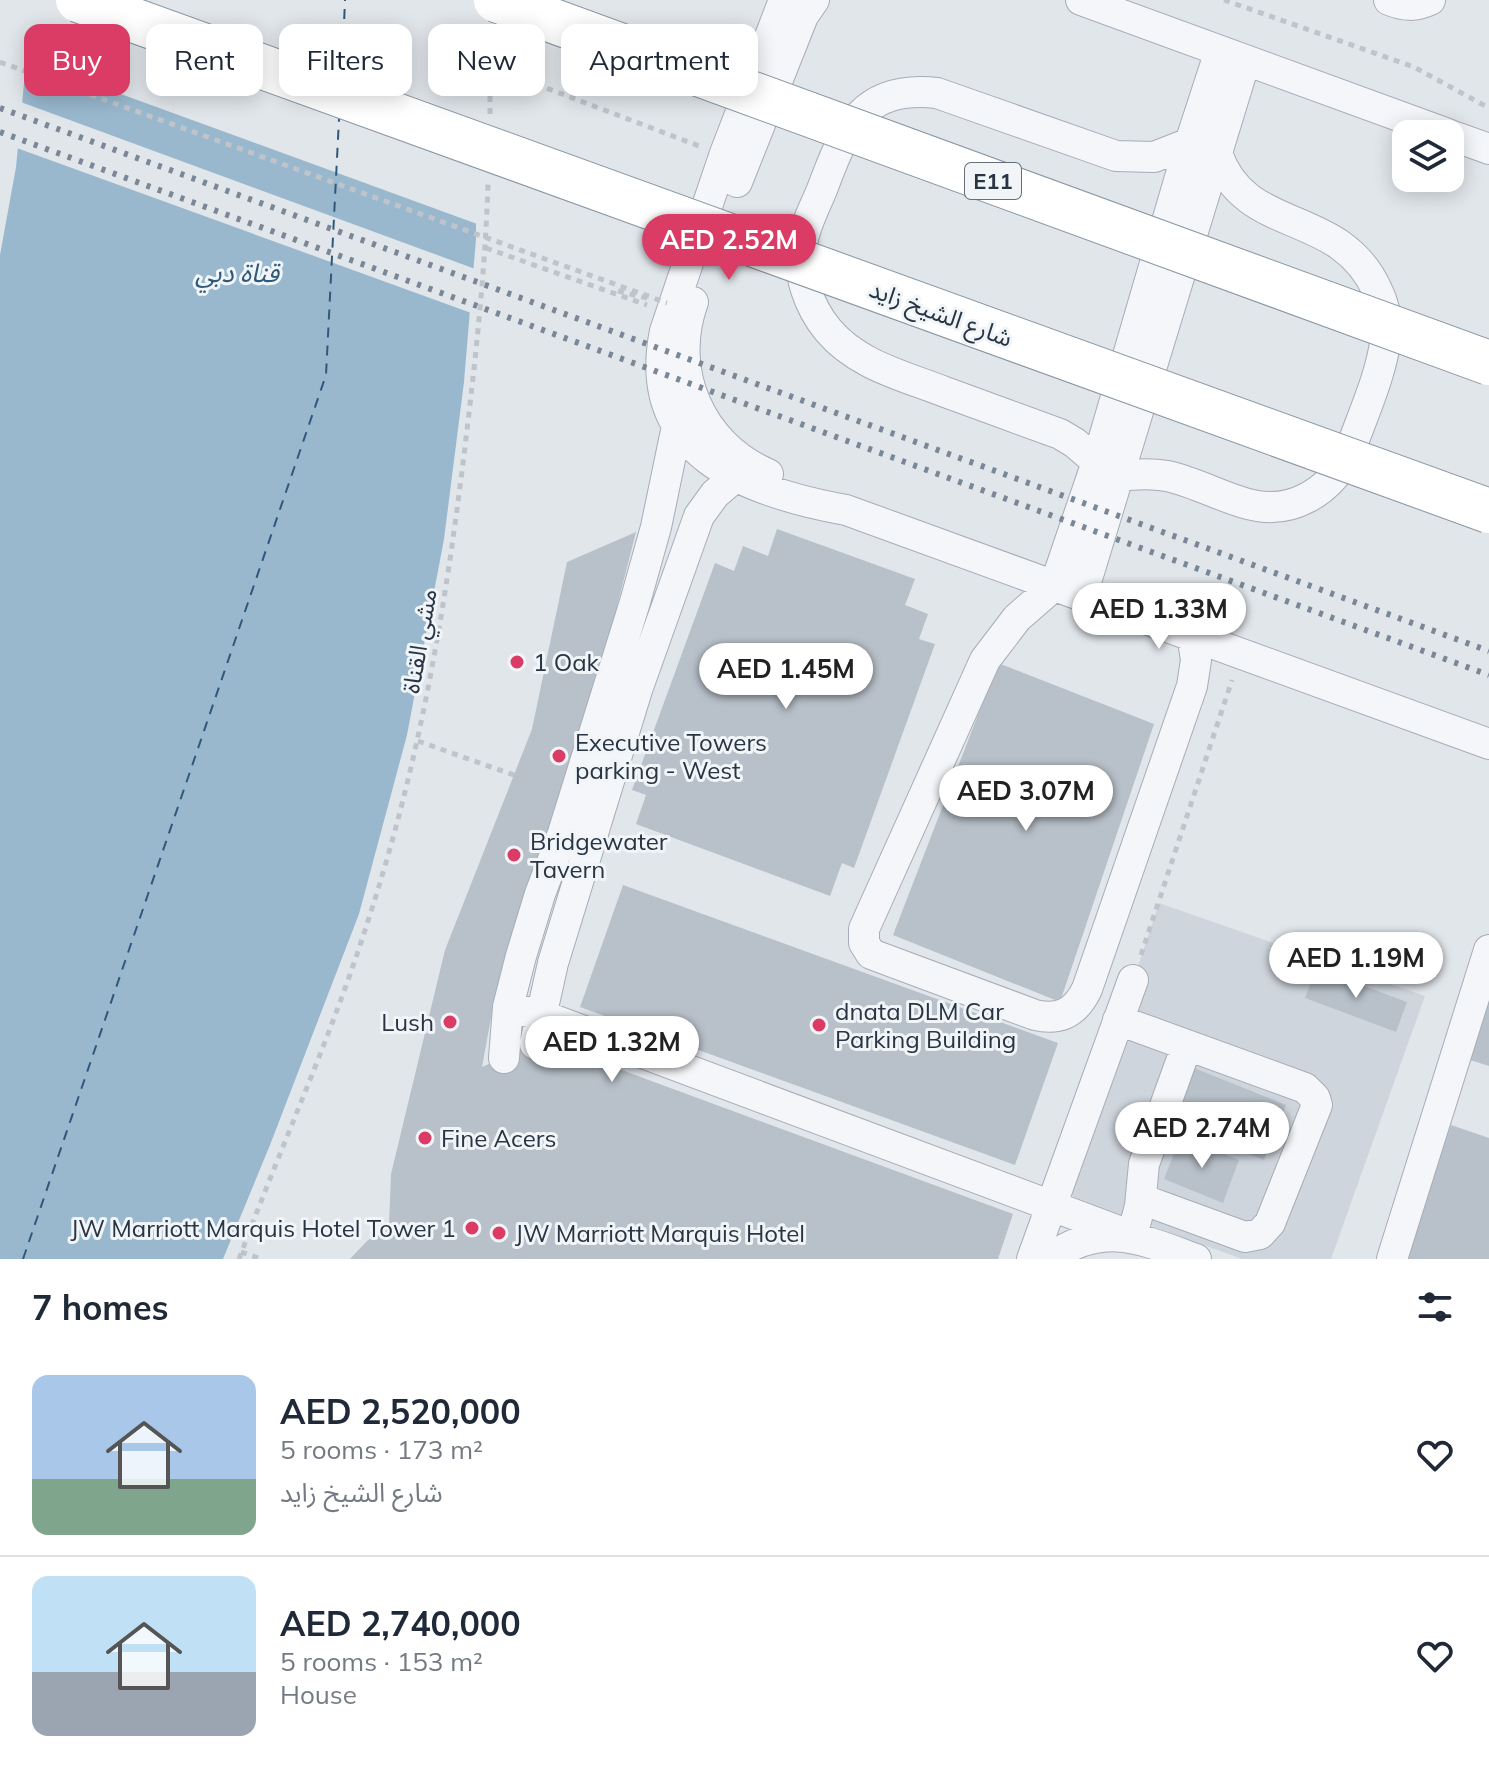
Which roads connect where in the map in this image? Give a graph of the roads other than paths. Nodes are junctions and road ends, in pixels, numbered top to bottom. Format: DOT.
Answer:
graph roads {
  1 [pos="78,0"];
  2 [pos="784,0"];
  3 [pos="814,0"];
  4 [pos="1081,0"];
  5 [pos="1389,0"];
  6 [pos="1430,0"];
  7 [pos="493,14"];
  8 [pos="1232,56"];
  9 [pos="1410,120"];
  10 [pos="1464,140"];
  11 [pos="1204,148"];
  12 [pos="1489,149"];
  13 [pos="1489,363"];
  14 [pos="677,426"];
  15 [pos="1107,469"];
  16 [pos="735,477"];
  17 [pos="846,510"];
  18 [pos="1489,511"];
  19 [pos="1068,590"];
  20 [pos="1192,634"];
  21 [pos="1489,744"];
  22 [pos="600,762"];
  23 [pos="1489,950"];
  24 [pos="1133,980"];
  25 [pos="508,1007"];
  26 [pos="1118,1020"];
  27 [pos="538,1030"];
  28 [pos="1187,1045"];
  29 [pos="504,1058"];
  30 [pos="1141,1199"];
  31 [pos="1050,1207"];
  32 [pos="1132,1236"];
  33 [pos="1032,1259"];
  34 [pos="1049,1259"];
  35 [pos="1196,1259"];
  36 [pos="1392,1259"];
  1 -- 18 [label="highway, شارع الشيخ زايد, bridge"];
  2 -- 14 [label="street"];
  3 -- 17 [label="street"];
  4 -- 8 [label="street"];
  5 -- 6 [label="street"];
  7 -- 13 [label="highway, E11, bridge"];
  8 -- 9 [label="street"];
  8 -- 11 [label="street"];
  10 -- 12 [label="street"];
  11 -- 15 [label="street"];
  11 -- 15 [label="street"];
  11 -- 15 [label="street"];
  14 -- 16 [label="street"];
  14 -- 22 [label="street"];
  15 -- 19 [label="street"];
  16 -- 17 [label="street"];
  16 -- 22 [label="street"];
  17 -- 19 [label="street"];
  19 -- 20 [label="street"];
  19 -- 20 [label="street"];
  20 -- 21 [label="street"];
  22 -- 25 [label="street"];
  22 -- 27 [label="street"];
  23 -- 36 [label="street"];
  24 -- 26 [label="street"];
  25 -- 27 [label="street"];
  25 -- 29 [label="street"];
  26 -- 28 [label="street"];
  26 -- 31 [label="street"];
  27 -- 31 [label="street"];
  28 -- 30 [label="street"];
  28 -- 30 [label="street"];
  30 -- 32 [label="street"];
  31 -- 32 [label="street"];
  31 -- 33 [label="street"];
  32 -- 34 [label="street"];
  32 -- 35 [label="street"];
}
